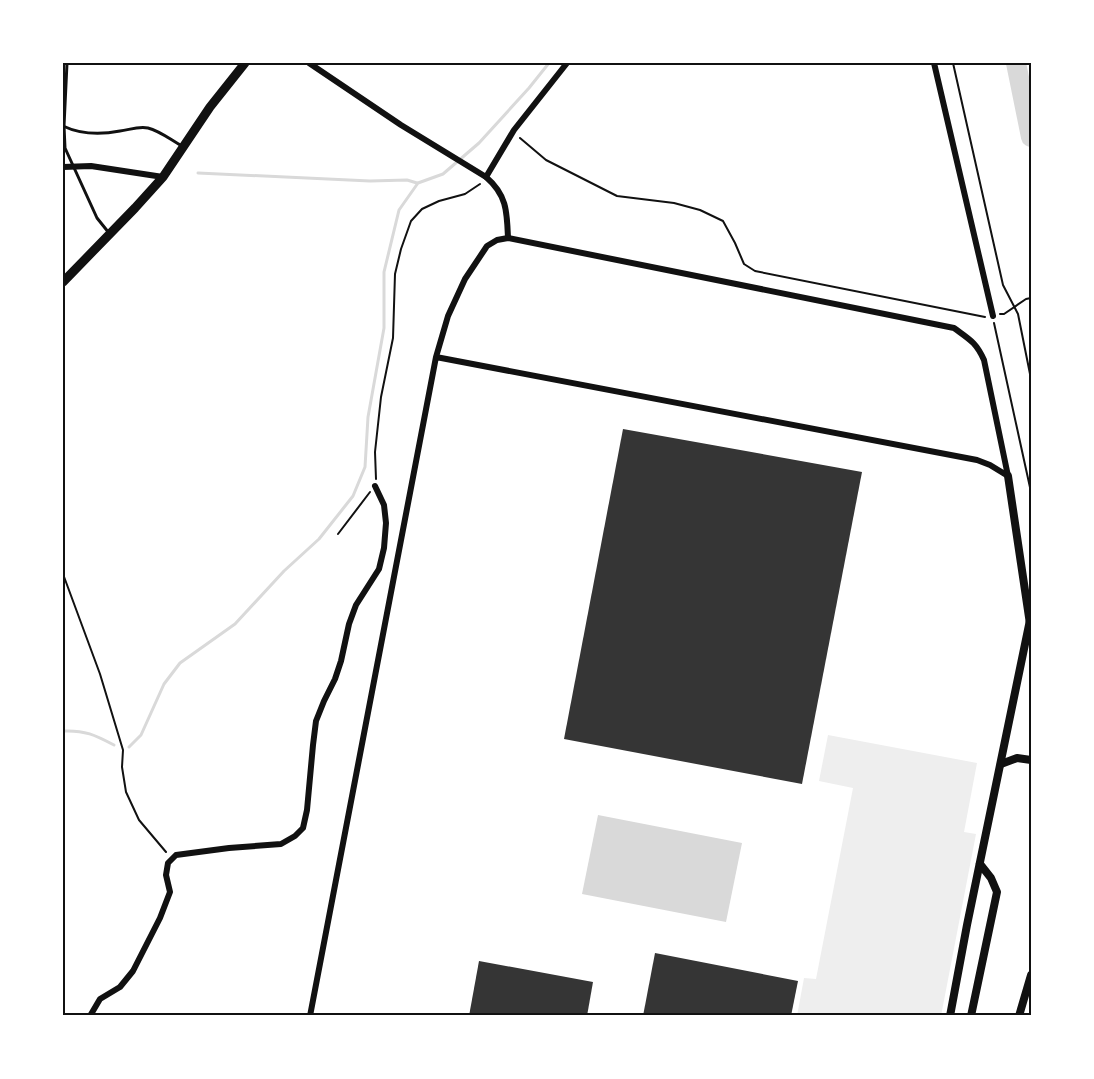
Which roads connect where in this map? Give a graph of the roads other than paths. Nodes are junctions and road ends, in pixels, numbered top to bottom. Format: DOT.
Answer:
graph roads {
  1 [pos="67,63"];
  2 [pos="245,63"];
  3 [pos="309,63"];
  4 [pos="567,63"];
  5 [pos="934,63"];
  6 [pos="64,126"];
  7 [pos="184,147"];
  8 [pos="74,166"];
  9 [pos="63,167"];
  10 [pos="483,175"];
  11 [pos="163,177"];
  12 [pos="109,234"];
  13 [pos="508,238"];
  14 [pos="63,282"];
  15 [pos="992,314"];
  16 [pos="436,357"];
  17 [pos="1008,476"];
  18 [pos="375,486"];
  19 [pos="1030,620"];
  20 [pos="1031,630"];
  21 [pos="1031,760"];
  22 [pos="1001,764"];
  23 [pos="980,864"];
  24 [pos="1031,975"];
  25 [pos="90,1016"];
  26 [pos="310,1016"];
  27 [pos="950,1016"];
  28 [pos="971,1016"];
  29 [pos="1019,1016"];
  1 -- 6 [label="lane"];
  2 -- 7 [label="main road"];
  3 -- 10 [label="street"];
  4 -- 10 [label="street"];
  5 -- 15 [label="street"];
  6 -- 7 [label="lane"];
  6 -- 8 [label="lane"];
  7 -- 11 [label="main road"];
  8 -- 9 [label="street"];
  8 -- 11 [label="street"];
  8 -- 12 [label="lane"];
  10 -- 13 [label="street"];
  11 -- 12 [label="main road"];
  12 -- 14 [label="main road"];
  13 -- 16 [label="street"];
  13 -- 17 [label="street"];
  16 -- 17 [label="street"];
  16 -- 26 [label="street"];
  17 -- 19 [label="street"];
  18 -- 25 [label="street"];
  19 -- 20 [label="street"];
  19 -- 22 [label="street"];
  21 -- 22 [label="street"];
  22 -- 23 [label="street"];
  23 -- 27 [label="street"];
  23 -- 28 [label="street"];
  24 -- 29 [label="street"];
}
